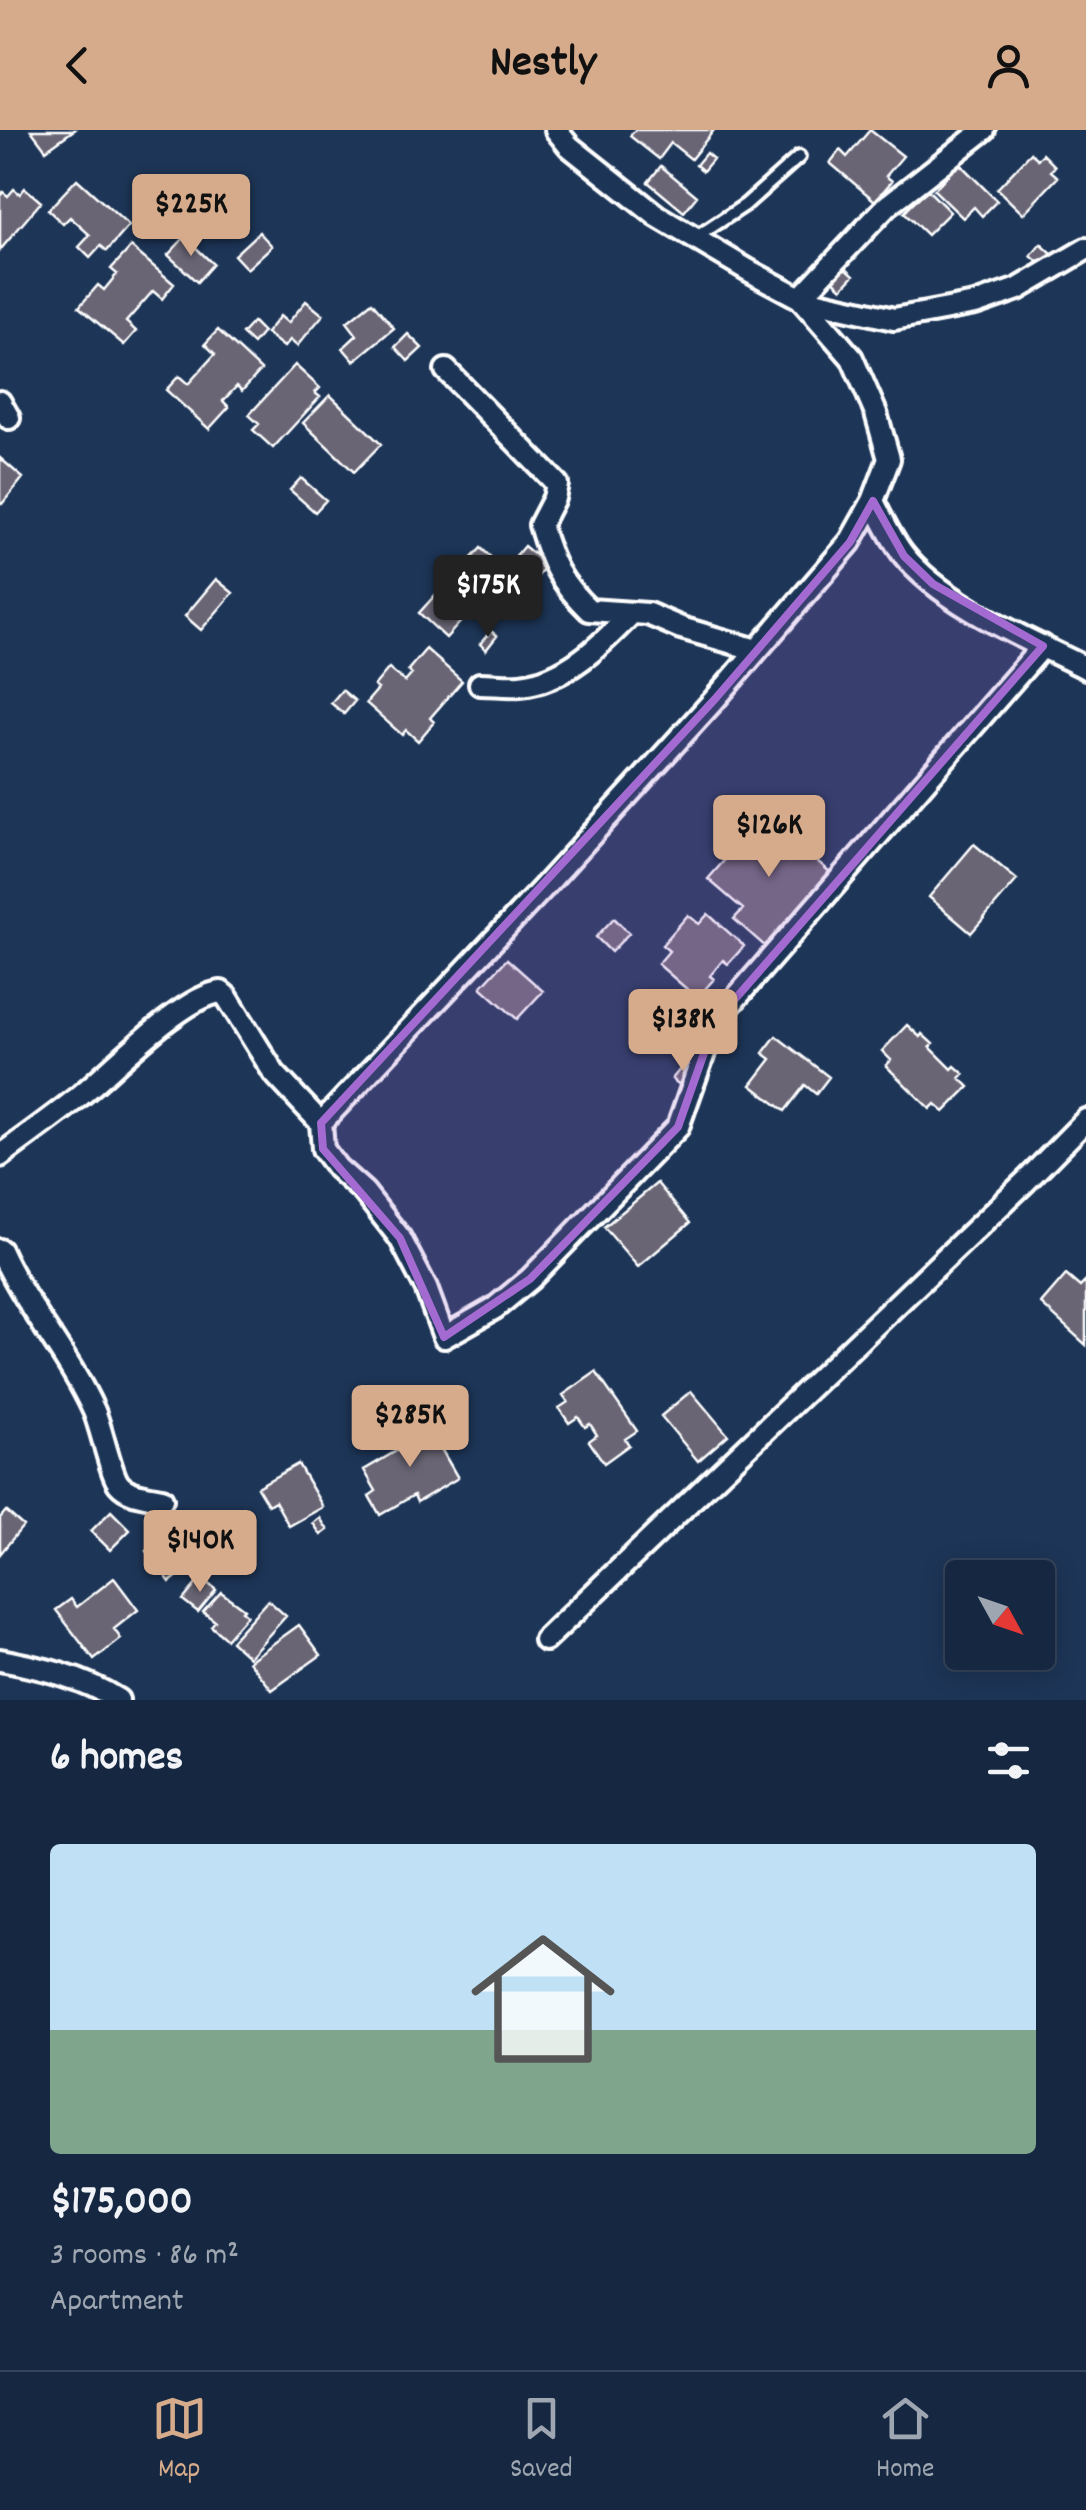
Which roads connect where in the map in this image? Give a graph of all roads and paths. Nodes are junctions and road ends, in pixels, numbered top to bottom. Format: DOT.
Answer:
graph roads {
  1 [pos="984,130"];
  2 [pos="568,135"];
  3 [pos="799,157"];
  4 [pos="694,238"];
  5 [pos="1086,249"];
  6 [pos="800,298"];
  7 [pos="446,370"];
  8 [pos="873,500"];
  9 [pos="632,613"];
  10 [pos="1043,646"];
  11 [pos="758,650"];
  12 [pos="1086,668"];
  13 [pos="480,684"];
  14 [pos="1086,1120"];
  15 [pos="321,1123"];
  16 [pos="0,1156"];
  17 [pos="0,1250"];
  18 [pos="162,1500"];
  19 [pos="545,1640"];
  20 [pos="0,1660"];
  21 [pos="118,1700"];
  1 -- 6 [label="street"];
  2 -- 4 [label="street"];
  3 -- 4 [label="lane"];
  4 -- 6 [label="street"];
  5 -- 6 [label="street"];
  6 -- 8 [label="street"];
  7 -- 9 [label="street"];
  8 -- 10 [label="street"];
  8 -- 11 [label="street"];
  9 -- 11 [label="street"];
  9 -- 13 [label="street"];
  10 -- 12 [label="street"];
  10 -- 15 [label="street"];
  11 -- 15 [label="street"];
  14 -- 19 [label="street"];
  15 -- 16 [label="street"];
  17 -- 18 [label="street"];
  20 -- 21 [label="street"];
}
